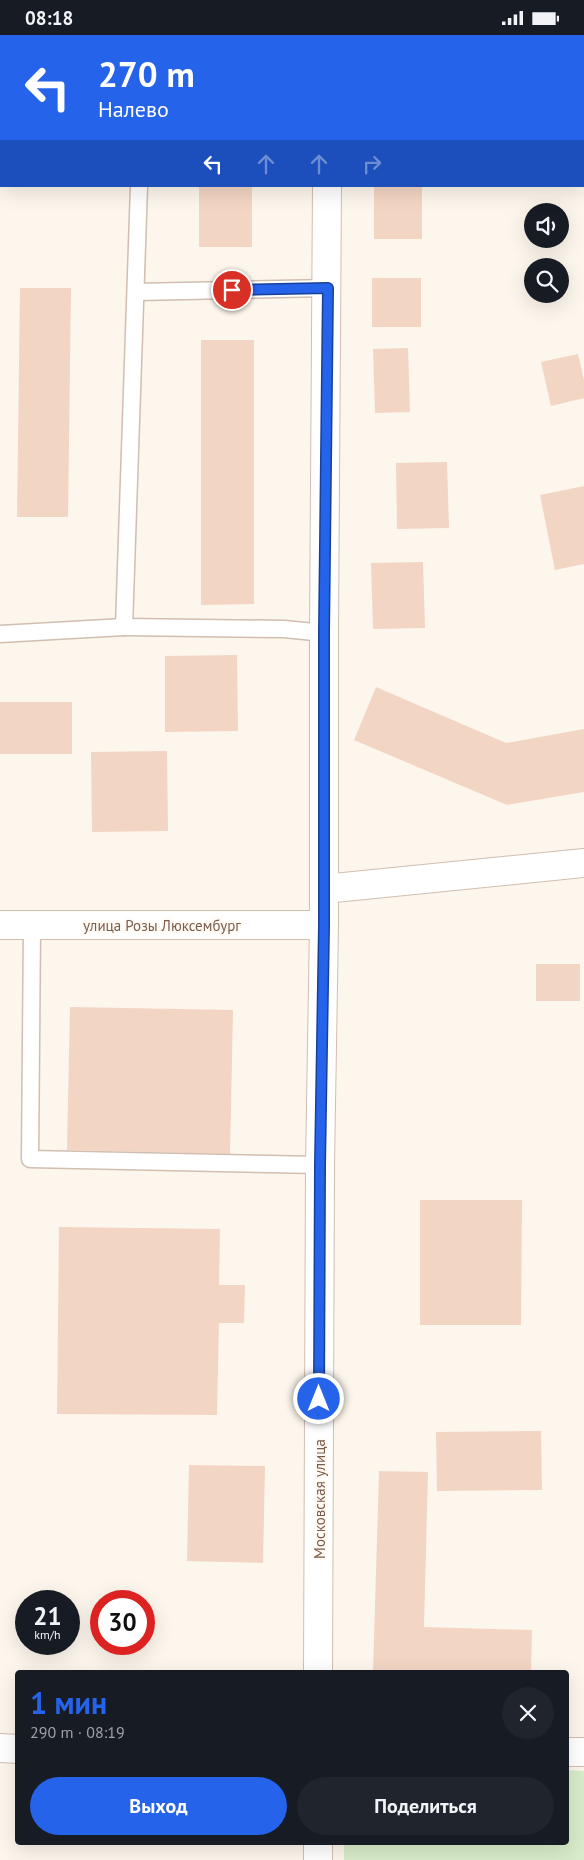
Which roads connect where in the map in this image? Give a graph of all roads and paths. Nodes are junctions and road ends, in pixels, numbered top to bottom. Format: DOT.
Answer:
graph roads {
  1 [pos="140,187"];
  2 [pos="328,187"];
  3 [pos="328,288"];
  4 [pos="136,292"];
  5 [pos="124,627"];
  6 [pos="324,633"];
  7 [pos="0,634"];
  8 [pos="584,863"];
  9 [pos="324,889"];
  10 [pos="0,925"];
  11 [pos="324,925"];
  12 [pos="32,926"];
  13 [pos="320,1165"];
  14 [pos="318,1670"];
  15 [pos="0,1748"];
  16 [pos="15,1749"];
  17 [pos="569,1752"];
  18 [pos="584,1752"];
  19 [pos="318,1845"];
  20 [pos="318,1860"];
  1 -- 4 [label="lane"];
  2 -- 3 [label="street, Московская улица"];
  3 -- 4 [label="lane"];
  3 -- 6 [label="street, Московская улица"];
  4 -- 5 [label="lane"];
  5 -- 6 [label="lane"];
  5 -- 7 [label="lane"];
  6 -- 9 [label="street, Московская улица"];
  8 -- 9 [label="street"];
  9 -- 11 [label="street, Московская улица"];
  10 -- 12 [label="street, улица Розы Люксембург"];
  11 -- 12 [label="street, улица Розы Люксембург"];
  11 -- 13 [label="street, Московская улица"];
  12 -- 13 [label="lane"];
  13 -- 14 [label="street, Московская улица"];
  15 -- 16 [label="street"];
  17 -- 18 [label="street"];
  19 -- 20 [label="street"];
}
